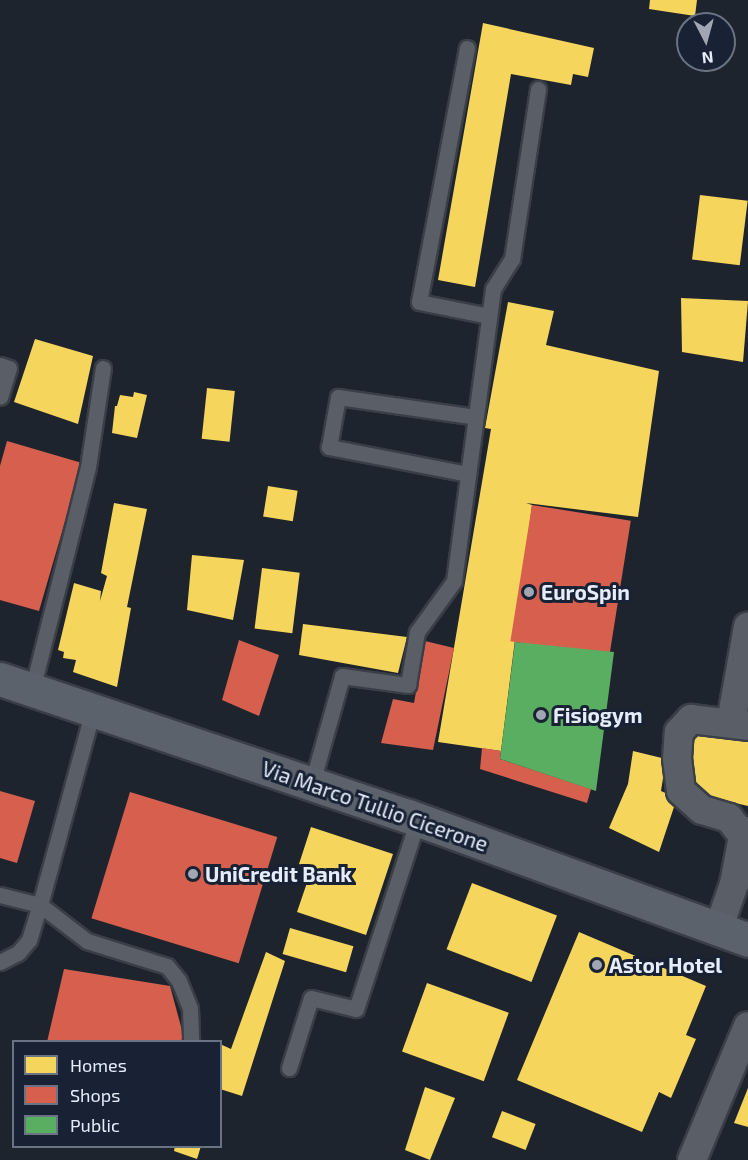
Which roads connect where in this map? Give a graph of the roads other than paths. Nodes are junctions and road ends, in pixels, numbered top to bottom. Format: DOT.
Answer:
graph roads {
  1 [pos="467,48"];
  2 [pos="538,89"];
  3 [pos="489,316"];
  4 [pos="0,364"];
  5 [pos="103,368"];
  6 [pos="0,397"];
  7 [pos="476,417"];
  8 [pos="468,474"];
  9 [pos="748,627"];
  10 [pos="0,680"];
  11 [pos="32,690"];
  12 [pos="93,710"];
  13 [pos="740,724"];
  14 [pos="312,783"];
  15 [pos="418,819"];
  16 [pos="746,833"];
  17 [pos="0,894"];
  18 [pos="40,904"];
  19 [pos="718,930"];
  20 [pos="748,940"];
  21 [pos="0,962"];
  22 [pos="748,1026"];
  23 [pos="191,1040"];
  24 [pos="289,1068"];
  25 [pos="693,1160"];
  1 -- 3 [label="lane"];
  2 -- 3 [label="lane"];
  3 -- 7 [label="lane"];
  4 -- 6 [label="lane"];
  5 -- 11 [label="lane"];
  7 -- 8 [label="lane"];
  7 -- 8 [label="lane"];
  8 -- 14 [label="lane"];
  9 -- 13 [label="street"];
  10 -- 11 [label="main road, Via Marco Tullio Cicerone"];
  11 -- 12 [label="main road, Via Marco Tullio Cicerone"];
  12 -- 14 [label="main road, Via Marco Tullio Cicerone"];
  12 -- 18 [label="lane"];
  13 -- 16 [label="street"];
  14 -- 15 [label="main road, Via Marco Tullio Cicerone"];
  15 -- 19 [label="main road, Via Marco Tullio Cicerone"];
  15 -- 24 [label="lane"];
  16 -- 19 [label="street"];
  17 -- 18 [label="lane"];
  18 -- 21 [label="lane"];
  18 -- 23 [label="lane"];
  19 -- 20 [label="main road, Via Marco Tullio Cicerone"];
  22 -- 25 [label="street"];
}
